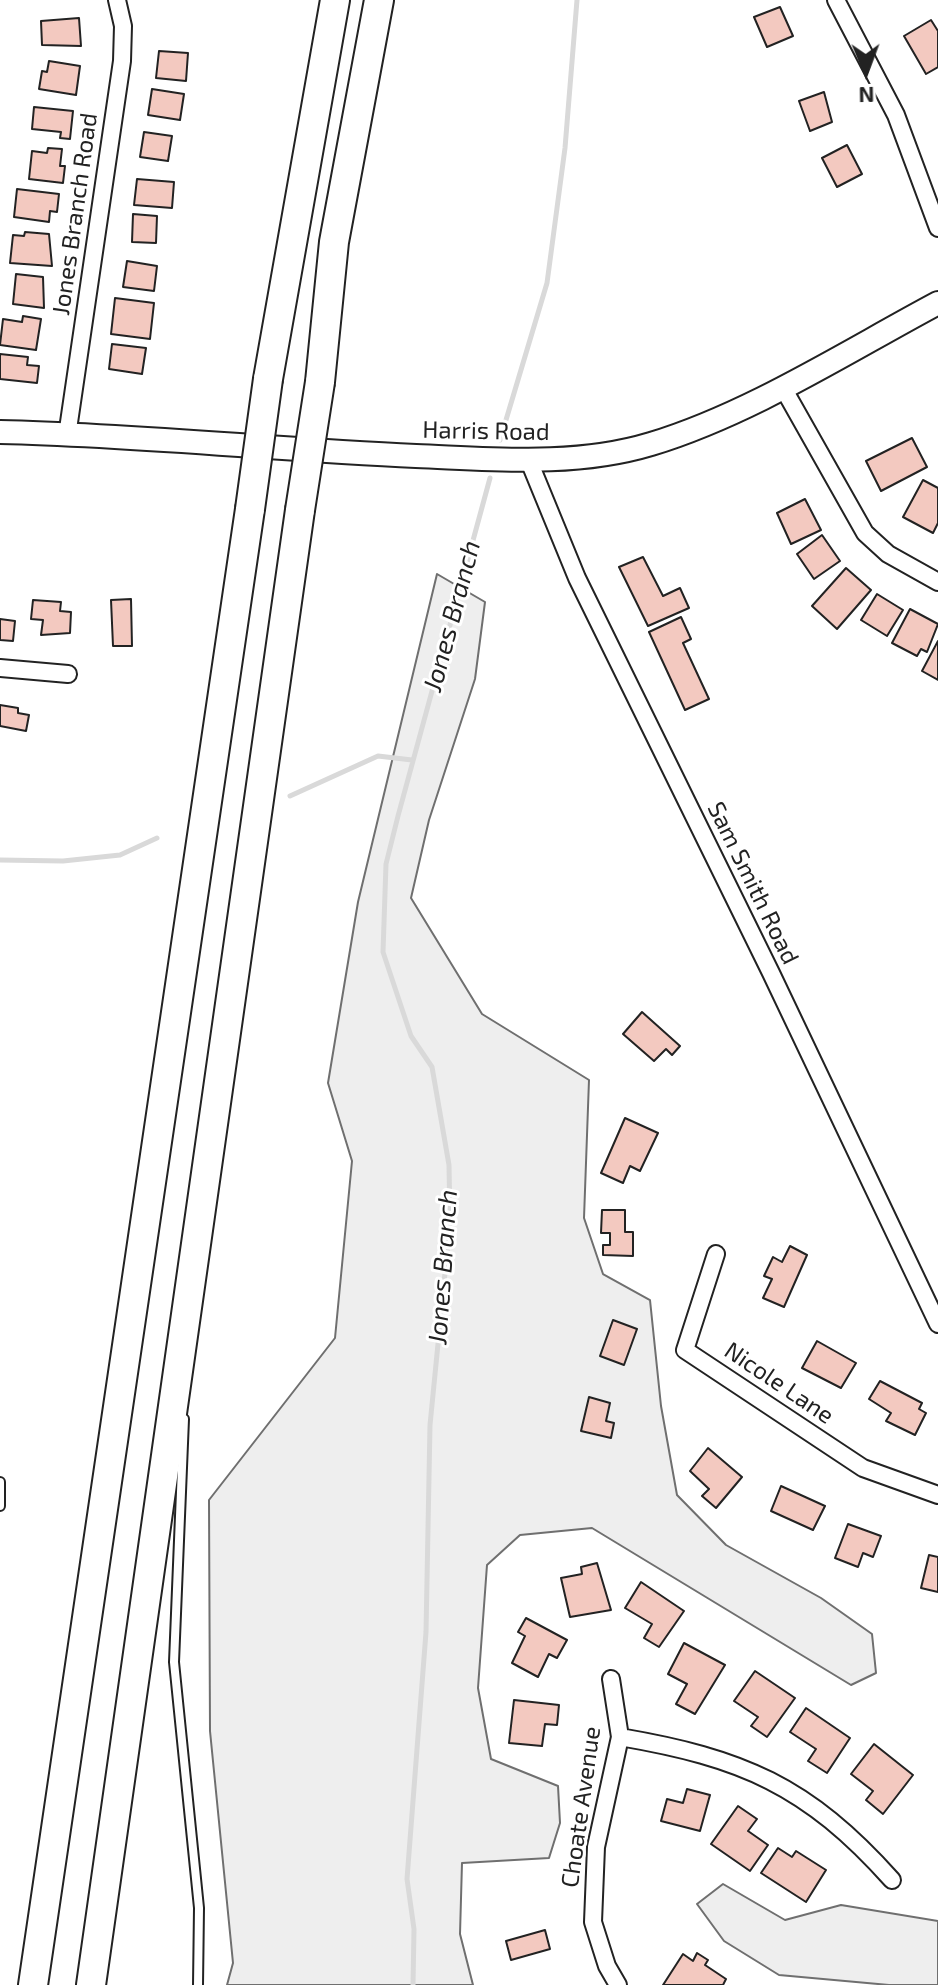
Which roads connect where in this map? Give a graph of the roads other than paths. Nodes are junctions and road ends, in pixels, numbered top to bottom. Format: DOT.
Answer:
graph roads {
  1 [pos="117,0"];
  2 [pos="335,0"];
  3 [pos="379,0"];
  4 [pos="836,0"];
  5 [pos="938,228"];
  6 [pos="938,303"];
  7 [pos="782,386"];
  8 [pos="0,432"];
  9 [pos="67,436"];
  10 [pos="529,461"];
  11 [pos="938,582"];
  12 [pos="0,668"];
  13 [pos="68,674"];
  14 [pos="716,1254"];
  15 [pos="933,1298"];
  16 [pos="938,1324"];
  17 [pos="182,1345"];
  18 [pos="0,1482"];
  19 [pos="938,1495"];
  20 [pos="0,1506"];
  21 [pos="611,1679"];
  22 [pos="620,1737"];
  23 [pos="892,1880"];
  24 [pos="33,1985"];
  25 [pos="91,1985"];
  26 [pos="198,1985"];
  27 [pos="618,1985"];
  1 -- 9 [label="street, Jones Branch Road"];
  2 -- 24 [label="highway, bridge"];
  3 -- 17 [label="highway, bridge"];
  4 -- 5 [label="street"];
  6 -- 7 [label="street, Harris Road"];
  7 -- 10 [label="street, Harris Road"];
  7 -- 11 [label="street"];
  8 -- 9 [label="street, Harris Road"];
  9 -- 10 [label="street, Harris Road"];
  10 -- 15 [label="street, Sam Smith Road"];
  12 -- 13 [label="street"];
  14 -- 19 [label="street, Nicole Lane"];
  15 -- 16 [label="street, Sam Smith Road"];
  17 -- 25 [label="highway"];
  17 -- 26 [label="lane"];
  18 -- 20 [label="lane"];
  21 -- 22 [label="street, Choate Avenue"];
  22 -- 23 [label="street"];
  22 -- 27 [label="street, Choate Avenue"];
}
